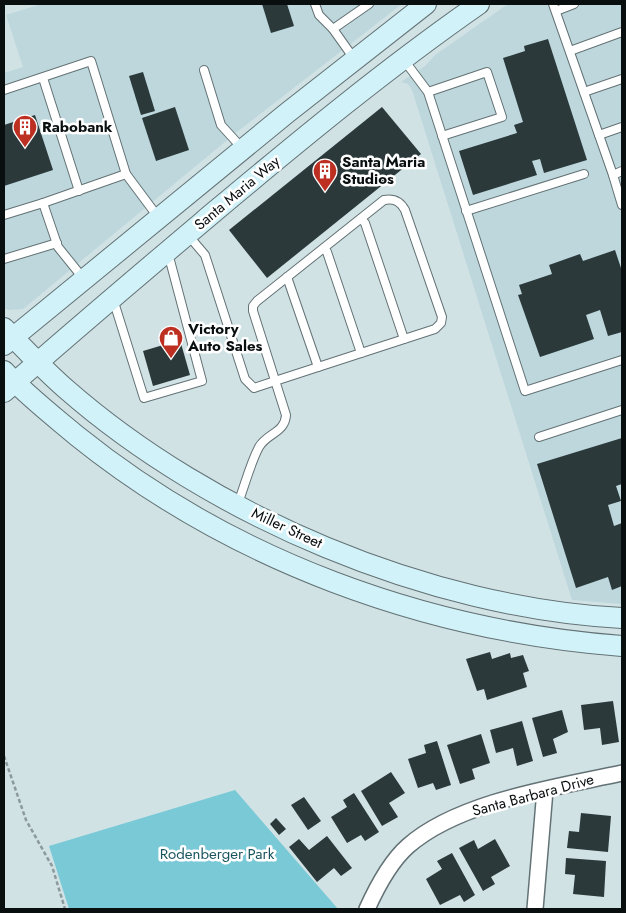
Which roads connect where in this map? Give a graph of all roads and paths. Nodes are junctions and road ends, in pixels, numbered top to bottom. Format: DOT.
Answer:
graph roads {
  1 [pos="315,4"];
  2 [pos="368,4"];
  3 [pos="426,4"];
  4 [pos="480,4"];
  5 [pos="574,4"];
  6 [pos="555,7"];
  7 [pos="333,29"];
  8 [pos="622,32"];
  9 [pos="570,52"];
  10 [pos="403,58"];
  11 [pos="355,60"];
  12 [pos="204,70"];
  13 [pos="43,78"];
  14 [pos="622,79"];
  15 [pos="4,90"];
  16 [pos="428,92"];
  17 [pos="584,92"];
  18 [pos="622,127"];
  19 [pos="599,135"];
  20 [pos="442,136"];
  21 [pos="242,148"];
  22 [pos="622,171"];
  23 [pos="126,174"];
  24 [pos="584,174"];
  25 [pos="613,175"];
  26 [pos="79,191"];
  27 [pos="43,203"];
  28 [pos="622,206"];
  29 [pos="466,211"];
  30 [pos="4,215"];
  31 [pos="158,217"];
  32 [pos="361,218"];
  33 [pos="187,235"];
  34 [pos="56,243"];
  35 [pos="324,248"];
  36 [pos="167,252"];
  37 [pos="4,259"];
  38 [pos="287,277"];
  39 [pos="83,278"];
  40 [pos="112,298"];
  41 [pos="7,337"];
  42 [pos="404,339"];
  43 [pos="361,353"];
  44 [pos="622,360"];
  45 [pos="38,362"];
  46 [pos="318,367"];
  47 [pos="275,381"];
  48 [pos="7,382"];
  49 [pos="622,410"];
  50 [pos="539,437"];
  51 [pos="237,505"];
  52 [pos="622,618"];
  53 [pos="622,646"];
  54 [pos="4,756"];
  55 [pos="622,773"];
  56 [pos="545,790"];
  57 [pos="65,909"];
  58 [pos="367,909"];
  59 [pos="535,909"];
  1 -- 7 [label="lane"];
  2 -- 7 [label="lane"];
  3 -- 11 [label="street, Santa Maria Way"];
  4 -- 10 [label="street, Santa Maria Way"];
  5 -- 6 [label="lane"];
  6 -- 9 [label="lane"];
  7 -- 11 [label="lane"];
  8 -- 9 [label="lane"];
  9 -- 17 [label="lane"];
  10 -- 16 [label="lane"];
  10 -- 33 [label="street, Santa Maria Way"];
  11 -- 21 [label="street, Santa Maria Way"];
  12 -- 21 [label="lane"];
  13 -- 15 [label="lane"];
  13 -- 23 [label="lane"];
  13 -- 26 [label="lane"];
  14 -- 17 [label="lane"];
  16 -- 20 [label="lane"];
  16 -- 20 [label="lane"];
  17 -- 19 [label="lane"];
  18 -- 19 [label="lane"];
  19 -- 25 [label="lane"];
  20 -- 29 [label="lane"];
  21 -- 31 [label="street, Santa Maria Way"];
  22 -- 25 [label="lane"];
  23 -- 26 [label="lane"];
  23 -- 31 [label="lane"];
  24 -- 29 [label="lane"];
  25 -- 28 [label="lane"];
  26 -- 27 [label="lane"];
  27 -- 30 [label="lane"];
  27 -- 34 [label="lane"];
  29 -- 44 [label="lane"];
  31 -- 39 [label="street, Santa Maria Way"];
  32 -- 35 [label="lane"];
  32 -- 42 [label="lane"];
  32 -- 42 [label="lane"];
  33 -- 36 [label="street, Santa Maria Way"];
  33 -- 47 [label="lane"];
  34 -- 37 [label="lane"];
  34 -- 39 [label="lane"];
  35 -- 38 [label="lane"];
  35 -- 43 [label="lane"];
  36 -- 40 [label="street, Santa Maria Way"];
  36 -- 40 [label="lane"];
  38 -- 46 [label="lane"];
  38 -- 47 [label="lane"];
  39 -- 41 [label="street, Santa Maria Way"];
  40 -- 45 [label="street, Santa Maria Way"];
  41 -- 45 [label="street, Miller Street"];
  42 -- 43 [label="lane"];
  43 -- 46 [label="lane"];
  45 -- 48 [label="street, Santa Maria Way"];
  45 -- 51 [label="street, Miller Street"];
  46 -- 47 [label="lane"];
  47 -- 51 [label="lane"];
  48 -- 53 [label="street, Miller Street"];
  49 -- 50 [label="lane"];
  51 -- 52 [label="street, Miller Street"];
  54 -- 57 [label="path"];
  55 -- 56 [label="street, Santa Barbara Drive"];
  56 -- 58 [label="street, Santa Barbara Drive"];
  56 -- 59 [label="street"];
}
